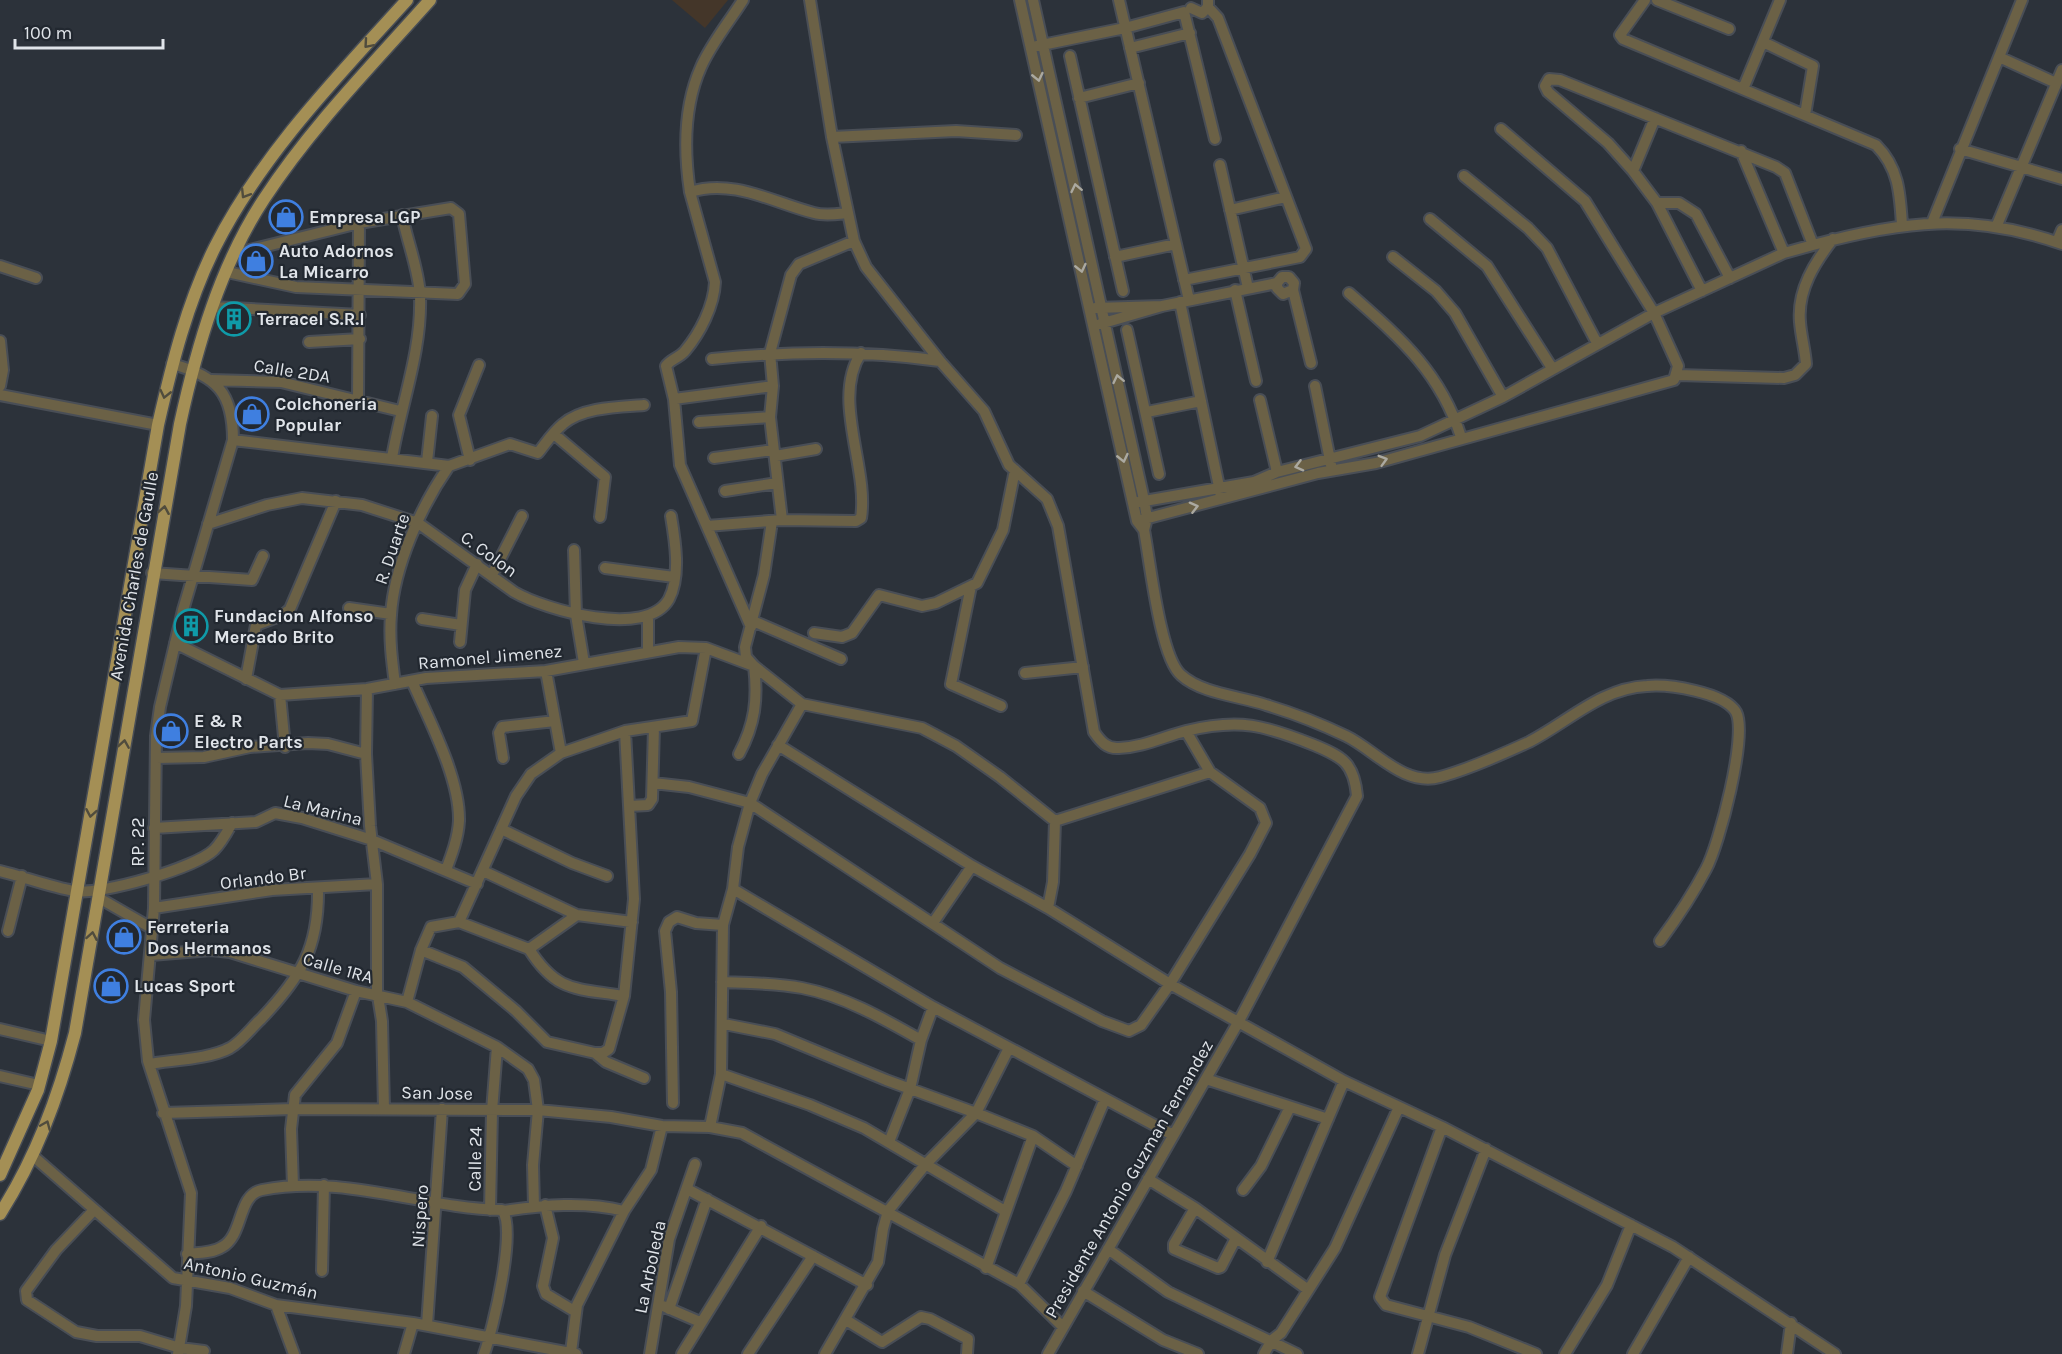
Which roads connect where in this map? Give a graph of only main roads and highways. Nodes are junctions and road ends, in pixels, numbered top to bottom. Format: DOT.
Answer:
graph roads {
  1 [pos="407,0"];
  2 [pos="430,0"];
  3 [pos="0,1175"];
  4 [pos="0,1214"];
  1 -- 3 [label="main road, Avenida Charles de Gaulle, one-way"];
  4 -- 2 [label="main road, Avenida Charles de Gaulle, one-way"];
}
